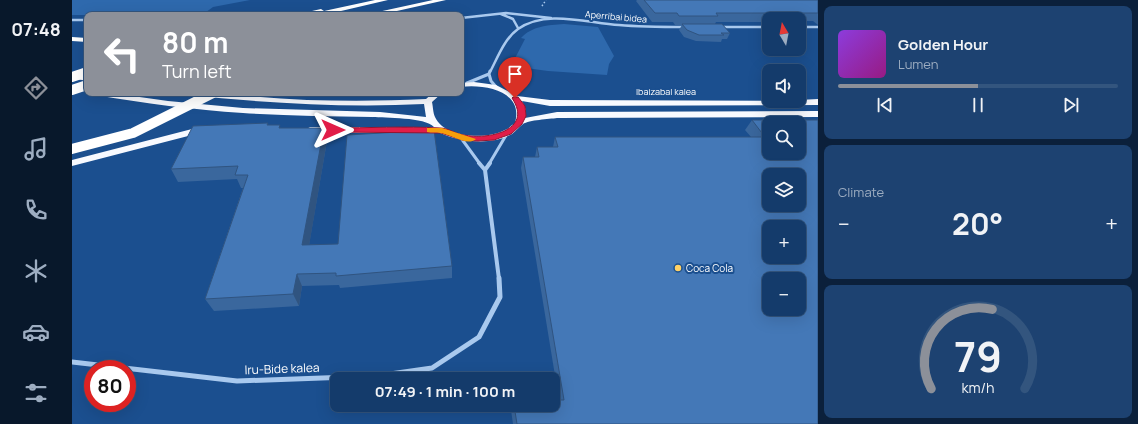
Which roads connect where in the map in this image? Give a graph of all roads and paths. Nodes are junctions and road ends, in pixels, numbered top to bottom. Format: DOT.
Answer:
graph roads {
  1 [pos="385,0"];
  2 [pos="445,0"];
  3 [pos="368,4"];
  4 [pos="317,12"];
  5 [pos="329,12"];
  6 [pos="383,12"];
  7 [pos="406,12"];
  8 [pos="496,13"];
  9 [pos="464,18"];
  10 [pos="556,19"];
  11 [pos="72,20"];
  12 [pos="84,20"];
  13 [pos="690,27"];
  14 [pos="712,27"];
  15 [pos="762,27"];
  16 [pos="806,27"];
  17 [pos="818,27"];
  18 [pos="518,28"];
  19 [pos="72,40"];
  20 [pos="84,40"];
  21 [pos="84,73"];
  22 [pos="489,74"];
  23 [pos="72,77"];
  24 [pos="84,79"];
  25 [pos="464,84"];
  26 [pos="464,85"];
  27 [pos="84,87"];
  28 [pos="497,88"];
  29 [pos="72,90"];
  30 [pos="84,92"];
  31 [pos="115,96"];
  32 [pos="207,96"];
  33 [pos="224,96"];
  34 [pos="434,96"];
  35 [pos="515,98"];
  36 [pos="428,101"];
  37 [pos="818,102"];
  38 [pos="818,114"];
  39 [pos="432,122"];
  40 [pos="519,122"];
  41 [pos="301,130"];
  42 [pos="442,130"];
  43 [pos="215,131"];
  44 [pos="508,132"];
  45 [pos="462,138"];
  46 [pos="72,149"];
  47 [pos="72,163"];
  48 [pos="485,170"];
  49 [pos="72,362"];
  1 -- 3 [label="highway"];
  2 -- 6 [label="highway"];
  2 -- 7 [label="highway"];
  3 -- 4 [label="highway"];
  3 -- 5 [label="highway"];
  8 -- 9 [label="street"];
  8 -- 10 [label="street"];
  8 -- 18 [label="street"];
  10 -- 13 [label="street, Aperribai bidea"];
  10 -- 18 [label="street, Aperribai bidea"];
  11 -- 12 [label="street"];
  14 -- 15 [label="street"];
  16 -- 17 [label="street"];
  18 -- 22 [label="street"];
  19 -- 20 [label="highway"];
  21 -- 23 [label="highway, bridge"];
  22 -- 25 [label="street"];
  22 -- 28 [label="street"];
  23 -- 24 [label="highway"];
  26 -- 28 [label="highway"];
  27 -- 29 [label="highway, bridge"];
  28 -- 35 [label="highway"];
  29 -- 30 [label="highway"];
  31 -- 39 [label="highway"];
  32 -- 46 [label="highway, bridge"];
  33 -- 36 [label="highway"];
  34 -- 36 [label="highway"];
  35 -- 37 [label="highway, Ibaizabal kalea"];
  35 -- 40 [label="highway"];
  36 -- 39 [label="highway"];
  38 -- 40 [label="highway"];
  39 -- 42 [label="highway"];
  40 -- 44 [label="highway"];
  41 -- 42 [label="highway"];
  42 -- 45 [label="highway"];
  43 -- 47 [label="highway"];
  44 -- 45 [label="highway"];
  44 -- 48 [label="street"];
  45 -- 48 [label="street"];
  48 -- 49 [label="street, Iru-Bide kalea"];
}
